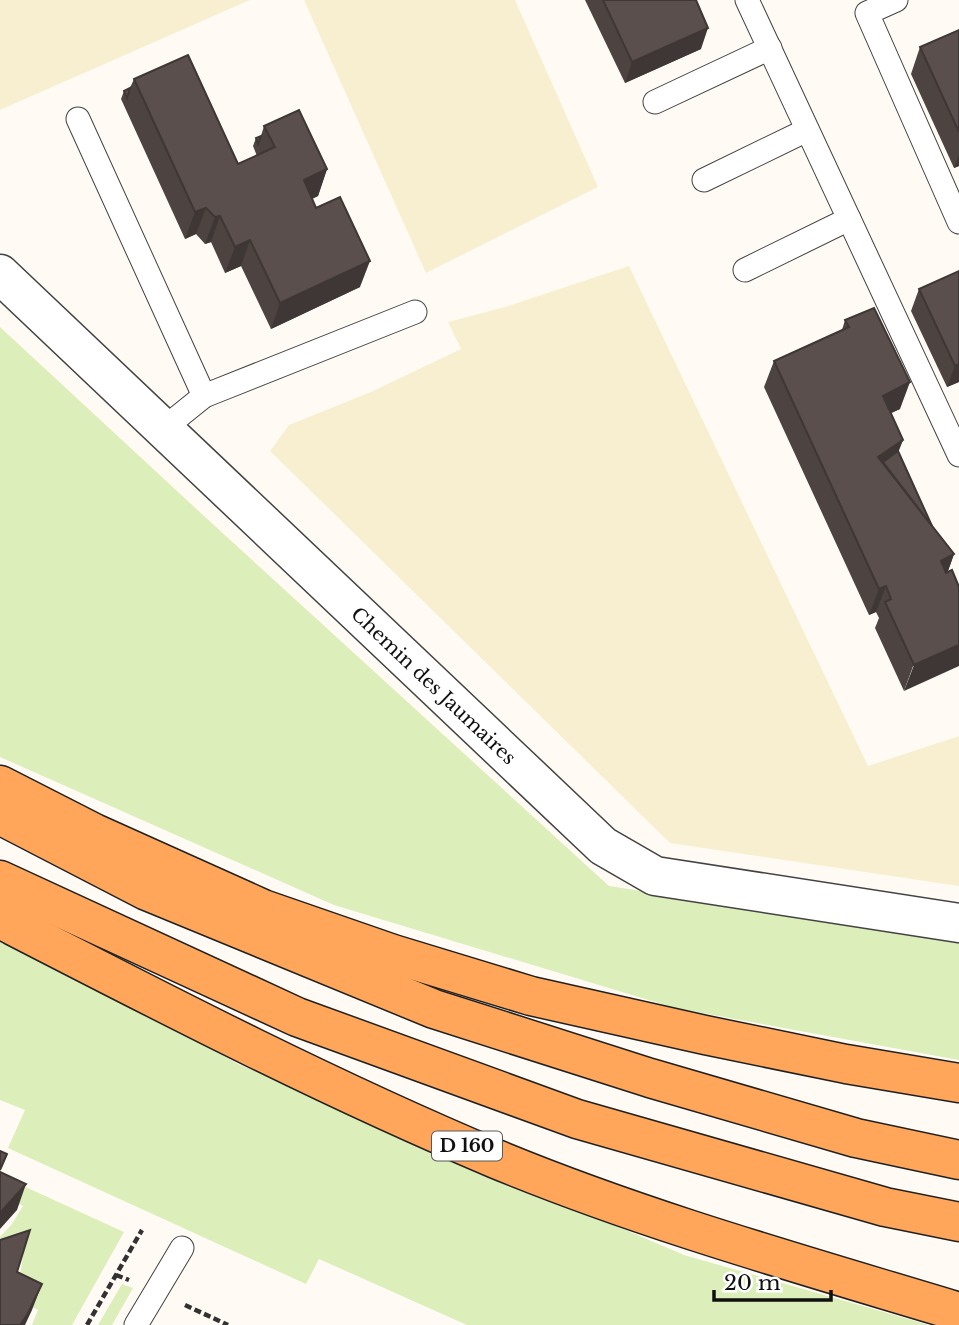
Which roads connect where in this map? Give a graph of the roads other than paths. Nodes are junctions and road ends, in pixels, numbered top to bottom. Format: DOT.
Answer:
graph roads {
  1 [pos="747,0"];
  2 [pos="896,0"];
  3 [pos="770,48"];
  4 [pos="656,102"];
  5 [pos="78,119"];
  6 [pos="807,130"];
  7 [pos="704,180"];
  8 [pos="849,219"];
  9 [pos="959,222"];
  10 [pos="745,270"];
  11 [pos="0,274"];
  12 [pos="415,312"];
  13 [pos="204,396"];
  14 [pos="163,429"];
  15 [pos="959,455"];
  16 [pos="0,785"];
  17 [pos="0,815"];
  18 [pos="0,880"];
  19 [pos="0,919"];
  20 [pos="959,923"];
  21 [pos="959,1083"];
  22 [pos="959,1160"];
  23 [pos="959,1222"];
  24 [pos="182,1248"];
  25 [pos="959,1312"];
  26 [pos="136,1325"];
  1 -- 3 [label="lane"];
  2 -- 9 [label="lane"];
  3 -- 4 [label="lane"];
  3 -- 6 [label="lane"];
  5 -- 13 [label="lane"];
  6 -- 7 [label="lane"];
  6 -- 8 [label="lane"];
  8 -- 10 [label="lane"];
  8 -- 15 [label="lane"];
  11 -- 14 [label="street, Chemin des Jaumaires"];
  12 -- 13 [label="lane"];
  13 -- 14 [label="lane"];
  14 -- 20 [label="street, Chemin des Jaumaires"];
  16 -- 21 [label="highway"];
  17 -- 22 [label="highway"];
  18 -- 23 [label="highway"];
  19 -- 25 [label="highway, D 160"];
  24 -- 26 [label="lane"];
}
